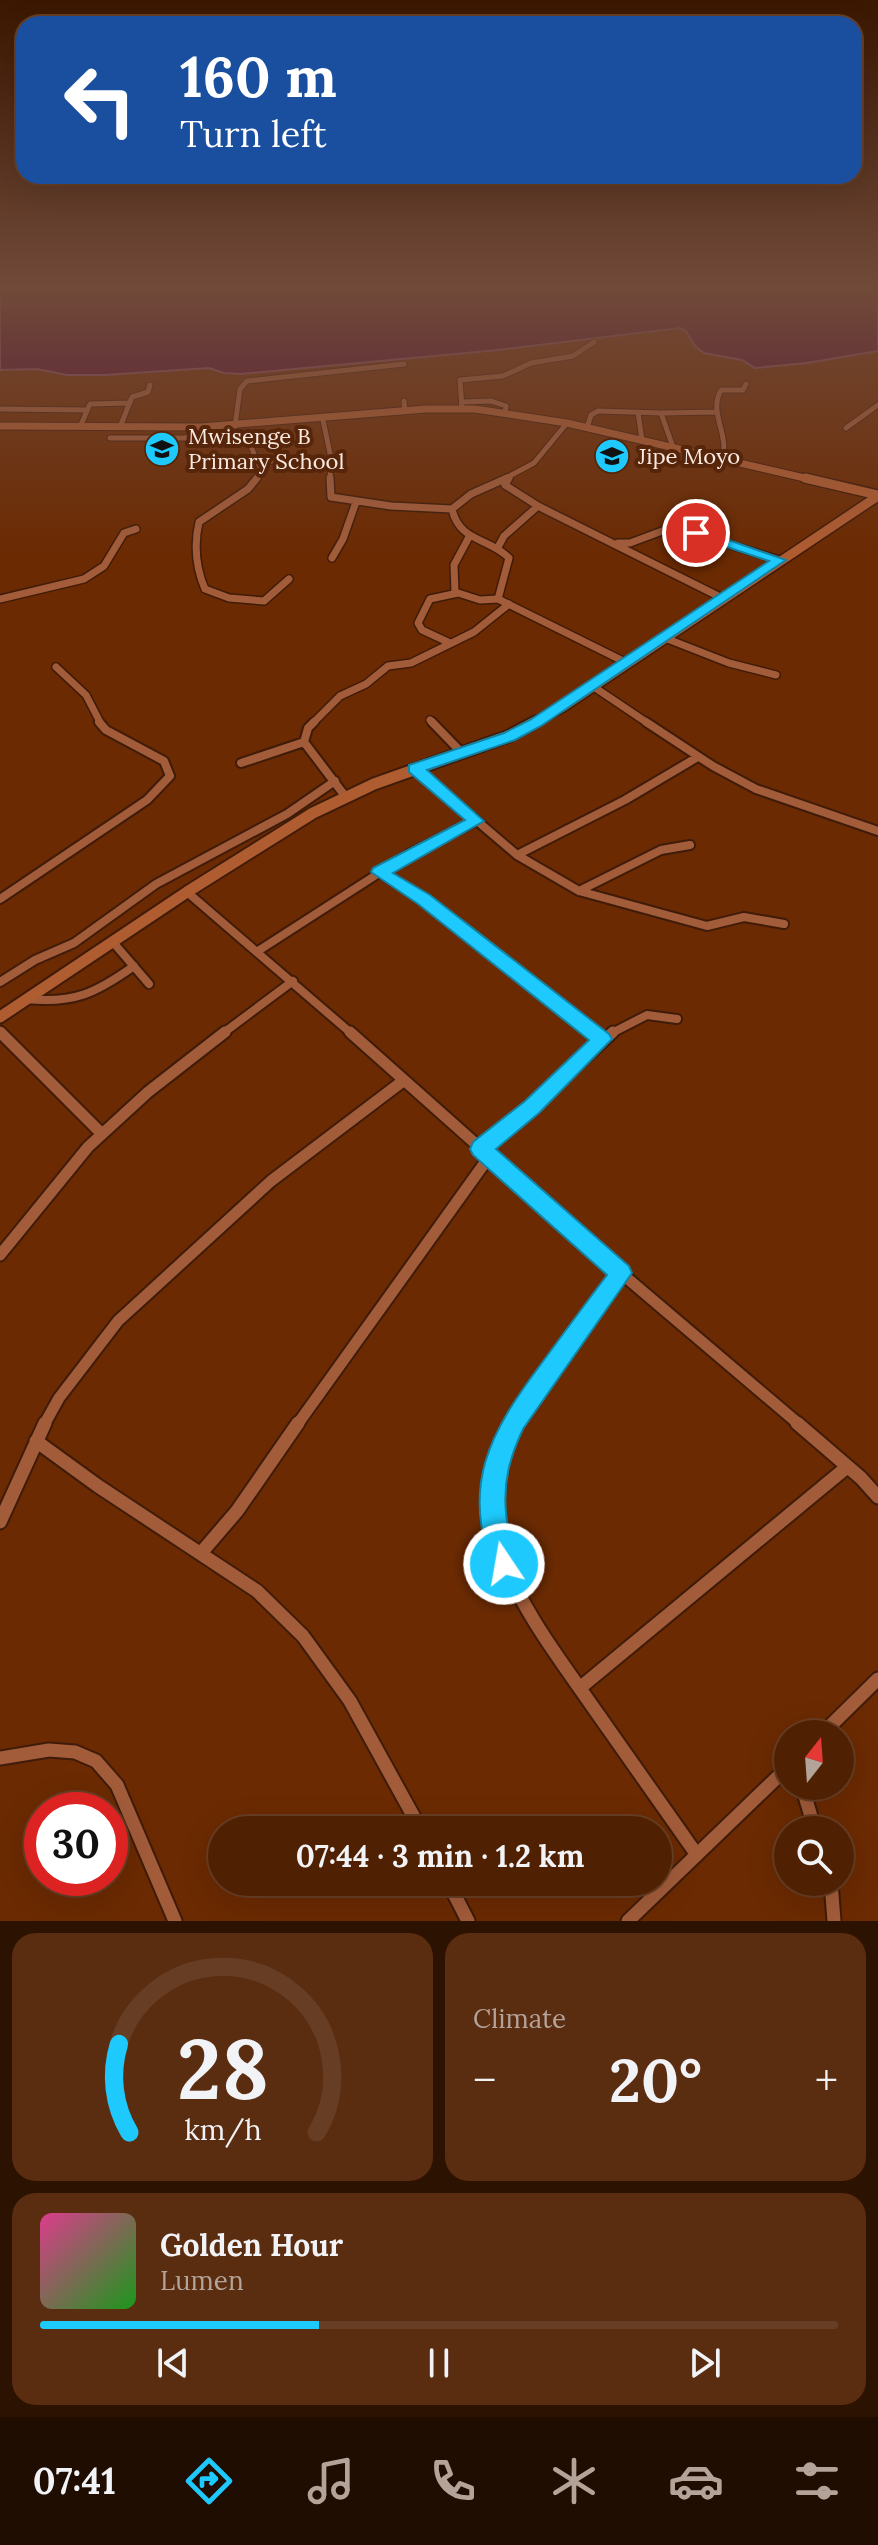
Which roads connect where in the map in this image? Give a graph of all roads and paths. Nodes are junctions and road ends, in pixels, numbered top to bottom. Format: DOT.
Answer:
graph roads {
  1 [pos="296,376"];
  2 [pos="504,376"];
  3 [pos="746,384"];
  4 [pos="150,385"];
  5 [pos="404,401"];
  6 [pos="130,403"];
  7 [pos="878,405"];
  8 [pos="462,406"];
  9 [pos="1,410"];
  10 [pos="87,410"];
  11 [pos="405,411"];
  12 [pos="638,412"];
  13 [pos="716,412"];
  14 [pos="661,413"];
  15 [pos="866,414"];
  16 [pos="878,419"];
  17 [pos="323,420"];
  18 [pos="567,423"];
  19 [pos="0,426"];
  20 [pos="235,426"];
  21 [pos="80,427"];
  22 [pos="120,427"];
  23 [pos="587,428"];
  24 [pos="846,428"];
  25 [pos="201,430"];
  26 [pos="110,438"];
  27 [pos="642,440"];
  28 [pos="673,447"];
  29 [pos="331,458"];
  30 [pos="722,459"];
  31 [pos="255,462"];
  32 [pos="509,478"];
  33 [pos="878,496"];
  34 [pos="356,502"];
  35 [pos="538,506"];
  36 [pos="452,509"];
  37 [pos="136,529"];
  38 [pos="469,537"];
  39 [pos="607,540"];
  40 [pos="497,549"];
  41 [pos="332,558"];
  42 [pos="779,560"];
  43 [pos="289,579"];
  44 [pos="458,593"];
  45 [pos="722,598"];
  46 [pos="0,599"];
  47 [pos="498,599"];
  48 [pos="509,604"];
  49 [pos="665,638"];
  50 [pos="450,643"];
  51 [pos="627,663"];
  52 [pos="56,667"];
  53 [pos="776,675"];
  54 [pos="594,687"];
  55 [pos="430,720"];
  56 [pos="304,742"];
  57 [pos="462,753"];
  58 [pos="696,758"];
  59 [pos="241,763"];
  60 [pos="415,768"];
  61 [pos="335,781"];
  62 [pos="345,796"];
  63 [pos="476,821"];
  64 [pos="878,831"];
  65 [pos="690,845"];
  66 [pos="517,855"];
  67 [pos="379,872"];
  68 [pos="579,891"];
  69 [pos="187,892"];
  70 [pos="0,899"];
  71 [pos="784,924"];
  72 [pos="112,941"];
  73 [pos="258,951"];
  74 [pos="134,966"];
  75 [pos="293,981"];
  76 [pos="0,982"];
  77 [pos="149,984"];
  78 [pos="26,999"];
  79 [pos="0,1017"];
  80 [pos="677,1019"];
  81 [pos="0,1032"];
  82 [pos="602,1039"];
  83 [pos="403,1081"];
  84 [pos="101,1133"];
  85 [pos="485,1153"];
  86 [pos="0,1255"];
  87 [pos="621,1273"];
  88 [pos="36,1441"];
  89 [pos="847,1467"];
  90 [pos="878,1497"];
  91 [pos="0,1522"];
  92 [pos="201,1553"];
  93 [pos="878,1679"];
  94 [pos="581,1687"];
  95 [pos="836,1720"];
  96 [pos="0,1758"];
  97 [pos="774,1781"];
  98 [pos="413,1816"];
  99 [pos="697,1855"];
  100 [pos="455,1896"];
  101 [pos="832,1896"];
  102 [pos="175,1921"];
  103 [pos="468,1921"];
  104 [pos="628,1921"];
  105 [pos="834,1921"];
  1 -- 20 [label="street"];
  2 -- 8 [label="street"];
  3 -- 13 [label="street"];
  4 -- 6 [label="street"];
  5 -- 11 [label="street"];
  6 -- 10 [label="street"];
  6 -- 22 [label="street"];
  7 -- 15 [label="street"];
  8 -- 11 [label="main road"];
  8 -- 18 [label="main road"];
  9 -- 10 [label="street"];
  10 -- 21 [label="street"];
  11 -- 17 [label="main road"];
  12 -- 14 [label="street"];
  12 -- 23 [label="street"];
  12 -- 27 [label="street"];
  13 -- 14 [label="street"];
  13 -- 30 [label="street"];
  14 -- 28 [label="street"];
  15 -- 16 [label="street"];
  15 -- 24 [label="street"];
  17 -- 20 [label="main road"];
  17 -- 29 [label="street"];
  18 -- 23 [label="main road"];
  18 -- 32 [label="street"];
  19 -- 21 [label="main road"];
  20 -- 25 [label="main road"];
  21 -- 22 [label="main road"];
  22 -- 25 [label="main road"];
  23 -- 27 [label="main road"];
  25 -- 26 [label="street"];
  25 -- 31 [label="street"];
  27 -- 28 [label="main road"];
  28 -- 30 [label="main road"];
  29 -- 31 [label="street"];
  29 -- 34 [label="street"];
  30 -- 33 [label="main road"];
  31 -- 43 [label="street"];
  32 -- 35 [label="street"];
  32 -- 36 [label="street"];
  33 -- 42 [label="main road"];
  34 -- 36 [label="street"];
  34 -- 41 [label="street"];
  35 -- 39 [label="street"];
  35 -- 40 [label="street"];
  36 -- 38 [label="street"];
  37 -- 46 [label="street"];
  38 -- 40 [label="street"];
  38 -- 44 [label="street"];
  39 -- 42 [label="street"];
  39 -- 45 [label="street"];
  40 -- 47 [label="street"];
  42 -- 45 [label="main road"];
  44 -- 47 [label="street"];
  44 -- 50 [label="street"];
  45 -- 49 [label="main road"];
  47 -- 48 [label="street"];
  48 -- 50 [label="street"];
  48 -- 51 [label="street"];
  49 -- 51 [label="main road"];
  49 -- 53 [label="street"];
  50 -- 56 [label="street"];
  51 -- 54 [label="main road"];
  52 -- 70 [label="street"];
  54 -- 57 [label="main road"];
  54 -- 58 [label="street"];
  55 -- 57 [label="street"];
  56 -- 59 [label="street"];
  56 -- 61 [label="street"];
  57 -- 60 [label="main road"];
  58 -- 64 [label="street"];
  58 -- 66 [label="street"];
  60 -- 62 [label="main road"];
  60 -- 63 [label="street"];
  61 -- 62 [label="street"];
  61 -- 76 [label="street"];
  62 -- 69 [label="main road"];
  63 -- 66 [label="street"];
  63 -- 67 [label="street"];
  65 -- 68 [label="street"];
  66 -- 68 [label="street"];
  67 -- 73 [label="street"];
  67 -- 82 [label="street"];
  68 -- 71 [label="street"];
  69 -- 72 [label="main road"];
  69 -- 73 [label="street"];
  72 -- 74 [label="street"];
  72 -- 78 [label="main road"];
  73 -- 75 [label="street"];
  74 -- 77 [label="street"];
  74 -- 78 [label="street"];
  75 -- 83 [label="street"];
  75 -- 84 [label="street"];
  78 -- 79 [label="main road"];
  80 -- 82 [label="street"];
  81 -- 84 [label="street"];
  82 -- 85 [label="street"];
  83 -- 85 [label="street"];
  83 -- 88 [label="street"];
  84 -- 86 [label="street"];
  85 -- 87 [label="street"];
  85 -- 92 [label="street"];
  87 -- 89 [label="street"];
  87 -- 94 [label="street"];
  88 -- 91 [label="street"];
  88 -- 92 [label="street"];
  89 -- 90 [label="street"];
  89 -- 94 [label="street"];
  92 -- 98 [label="street"];
  93 -- 95 [label="street"];
  94 -- 99 [label="street"];
  96 -- 102 [label="street"];
  97 -- 99 [label="street"];
  99 -- 104 [label="street"];
  100 -- 103 [label="street"];
  101 -- 105 [label="street"];
}
